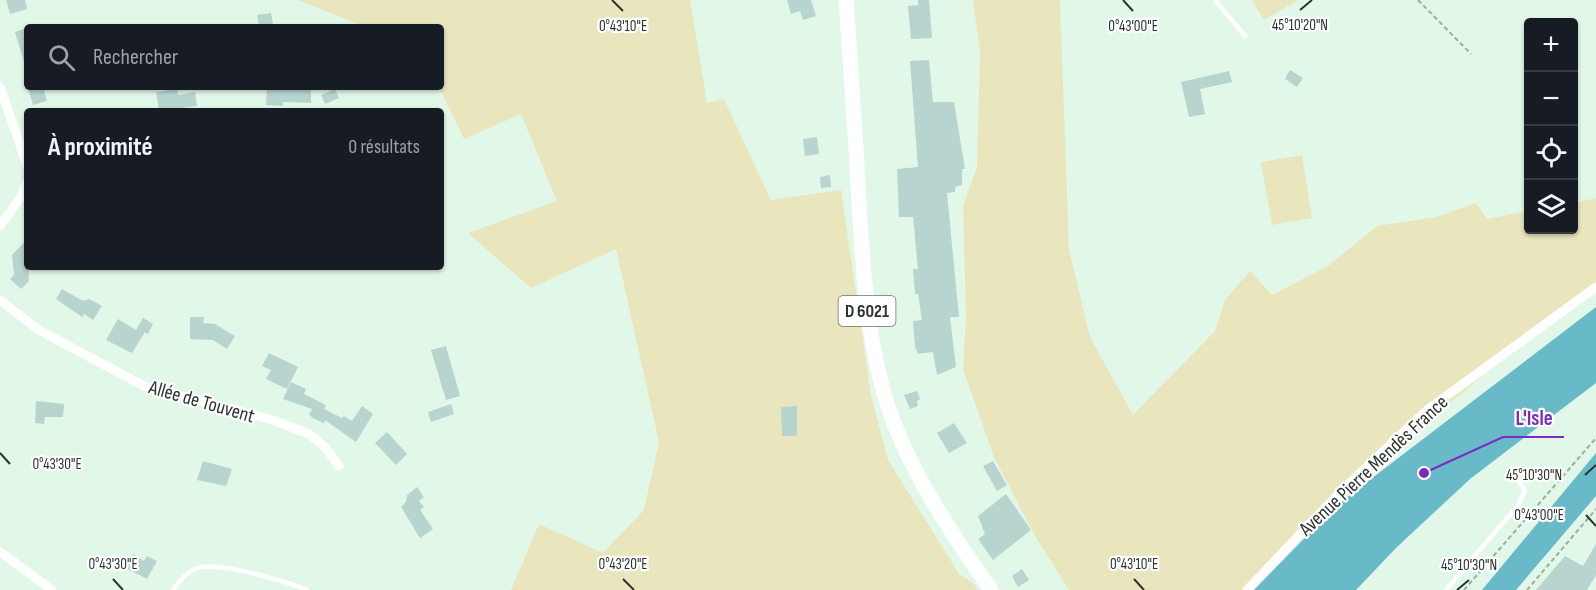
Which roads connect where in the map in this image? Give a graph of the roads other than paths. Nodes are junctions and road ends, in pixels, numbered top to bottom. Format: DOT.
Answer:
graph roads {
  1 [pos="1215,0"];
  2 [pos="845,1"];
  3 [pos="1245,36"];
  4 [pos="0,87"];
  5 [pos="24,156"];
  6 [pos="24,190"];
  7 [pos="0,226"];
  8 [pos="1596,287"];
  9 [pos="0,300"];
  10 [pos="339,466"];
  11 [pos="1519,482"];
  12 [pos="0,552"];
  13 [pos="52,590"];
  14 [pos="173,590"];
  15 [pos="307,590"];
  16 [pos="991,590"];
  17 [pos="1247,590"];
  18 [pos="1446,590"];
  1 -- 3 [label="lane"];
  2 -- 16 [label="main road, D 6021"];
  4 -- 5 [label="street"];
  6 -- 7 [label="street"];
  8 -- 17 [label="street, Avenue Pierre Mendès France"];
  9 -- 10 [label="street, Allée de Touvent"];
  11 -- 18 [label="lane"];
  12 -- 13 [label="street"];
  14 -- 15 [label="lane"];
}
